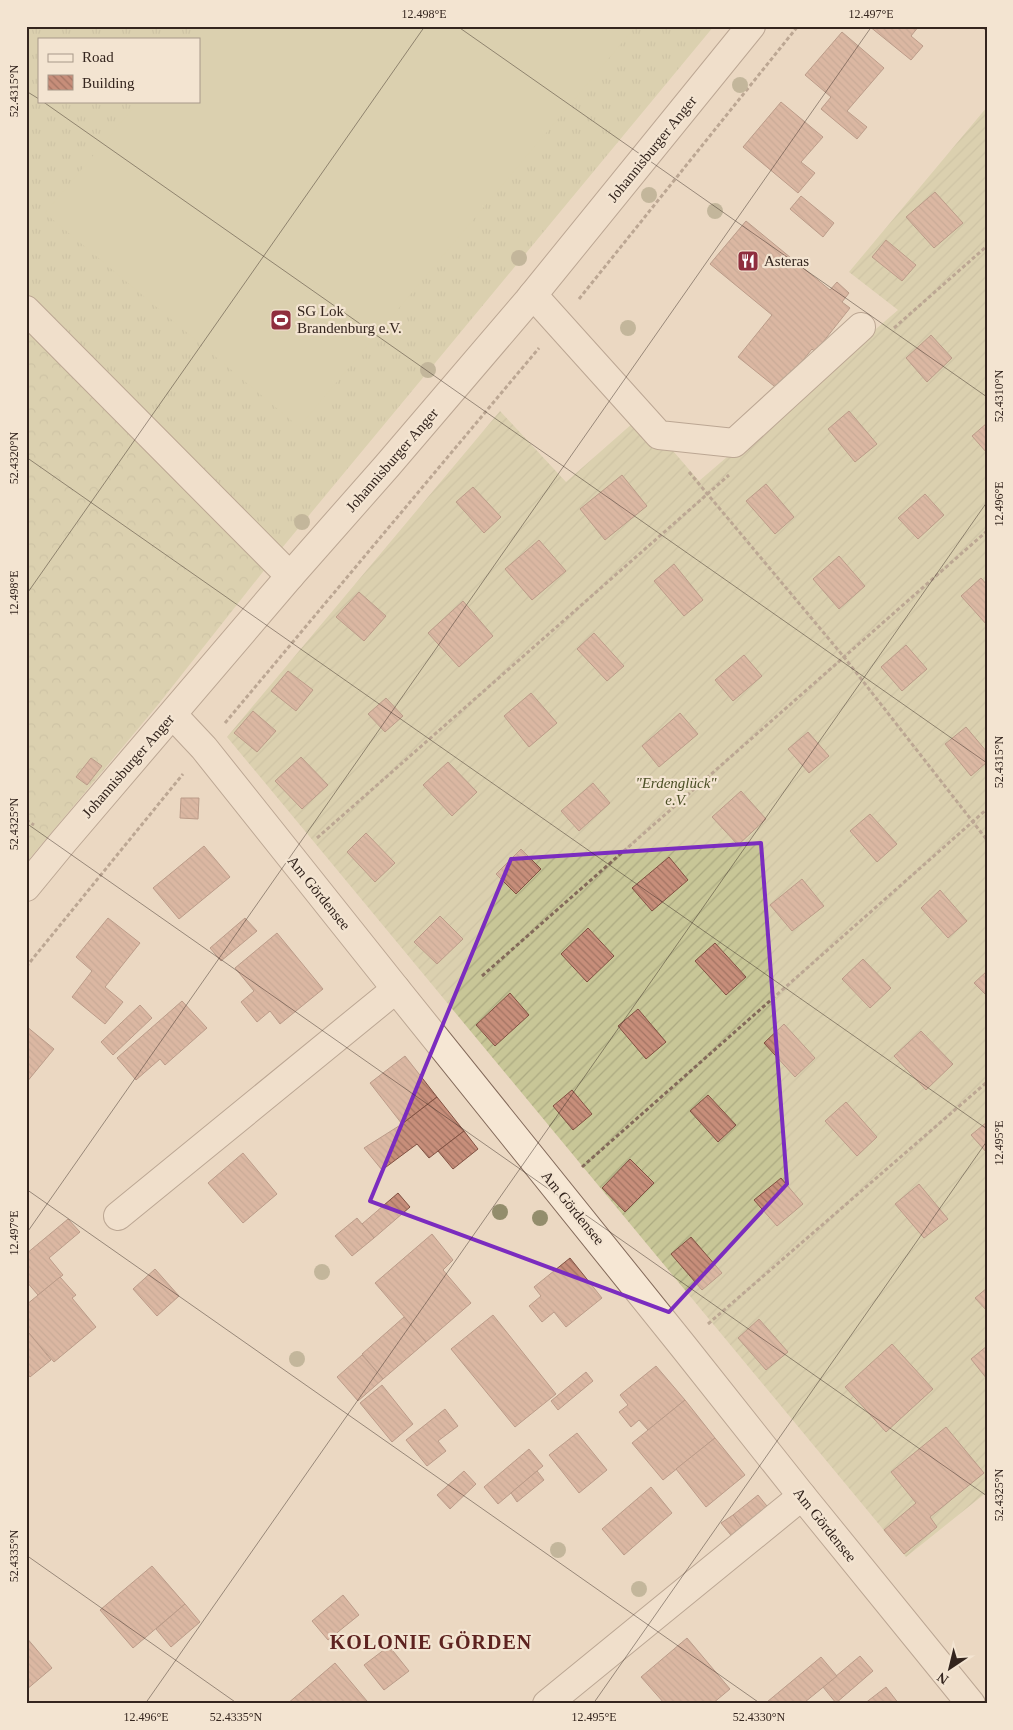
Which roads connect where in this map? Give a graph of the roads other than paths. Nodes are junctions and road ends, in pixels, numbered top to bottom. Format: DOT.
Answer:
graph roads {
  1 [pos="751,26"];
  2 [pos="533,294"];
  3 [pos="26,310"];
  4 [pos="861,327"];
  5 [pos="290,576"];
  6 [pos="173,715"];
  7 [pos="26,887"];
  8 [pos="396,989"];
  9 [pos="118,1216"];
  10 [pos="802,1496"];
  11 [pos="547,1704"];
  12 [pos="971,1704"];
  1 -- 2 [label="street, Johannisburger Anger"];
  2 -- 4 [label="street"];
  2 -- 5 [label="street, Johannisburger Anger"];
  3 -- 5 [label="street"];
  5 -- 6 [label="street, Johannisburger Anger"];
  6 -- 7 [label="street, Johannisburger Anger"];
  6 -- 8 [label="street, Am Gördensee"];
  8 -- 9 [label="street"];
  8 -- 10 [label="street, Am Gördensee"];
  10 -- 11 [label="street"];
  10 -- 12 [label="street, Am Gördensee"];
}
